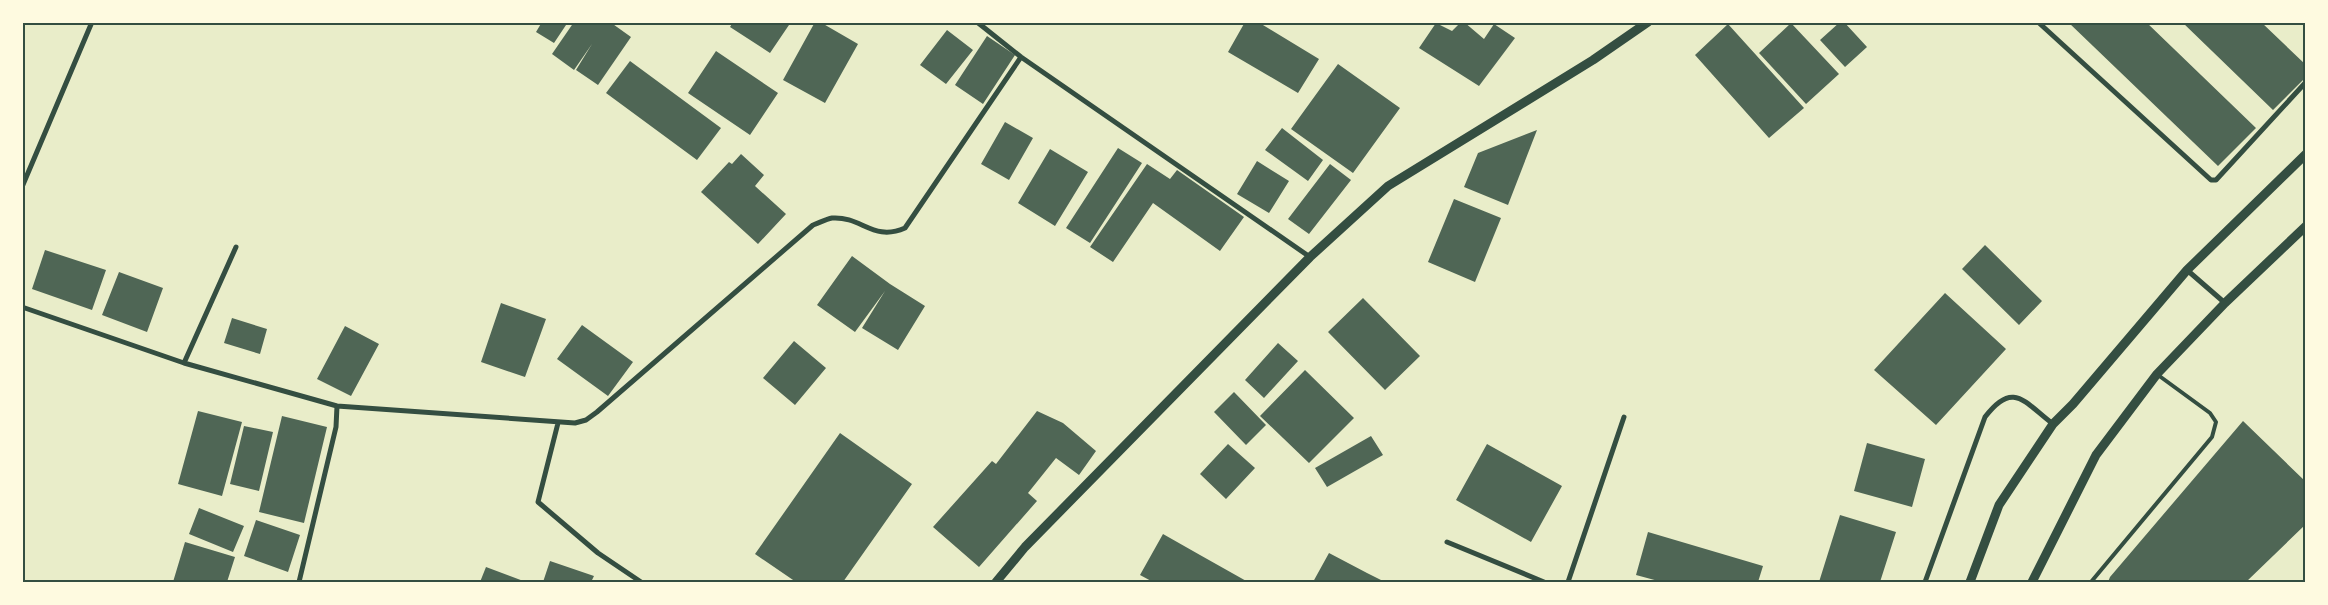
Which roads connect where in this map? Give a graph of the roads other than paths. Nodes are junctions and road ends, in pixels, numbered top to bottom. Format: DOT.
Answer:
graph roads {
  1 [pos="92,22"];
  2 [pos="977,22"];
  3 [pos="1648,22"];
  4 [pos="2038,22"];
  5 [pos="1021,57"];
  6 [pos="2306,82"];
  7 [pos="2306,154"];
  8 [pos="22,187"];
  9 [pos="2306,226"];
  10 [pos="236,247"];
  11 [pos="1310,257"];
  12 [pos="2187,270"];
  13 [pos="2225,303"];
  14 [pos="22,307"];
  15 [pos="184,363"];
  16 [pos="2157,374"];
  17 [pos="337,406"];
  18 [pos="1624,417"];
  19 [pos="558,423"];
  20 [pos="2053,424"];
  21 [pos="1447,542"];
  22 [pos="299,582"];
  23 [pos="642,582"];
  24 [pos="996,582"];
  25 [pos="1544,582"];
  26 [pos="1568,582"];
  27 [pos="1926,582"];
  28 [pos="1970,582"];
  29 [pos="2032,582"];
  30 [pos="2091,582"];
  1 -- 8 [label="street"];
  2 -- 5 [label="street"];
  3 -- 11 [label="street"];
  4 -- 6 [label="street"];
  5 -- 11 [label="street"];
  5 -- 19 [label="street"];
  7 -- 12 [label="street"];
  9 -- 13 [label="street"];
  10 -- 15 [label="street"];
  11 -- 24 [label="street"];
  12 -- 13 [label="street"];
  12 -- 20 [label="street"];
  13 -- 16 [label="street"];
  14 -- 15 [label="street"];
  15 -- 17 [label="street"];
  16 -- 29 [label="street"];
  16 -- 30 [label="lane"];
  17 -- 19 [label="street"];
  17 -- 22 [label="street"];
  18 -- 26 [label="street"];
  19 -- 23 [label="street"];
  20 -- 27 [label="street"];
  20 -- 28 [label="street"];
  21 -- 25 [label="street"];
}
